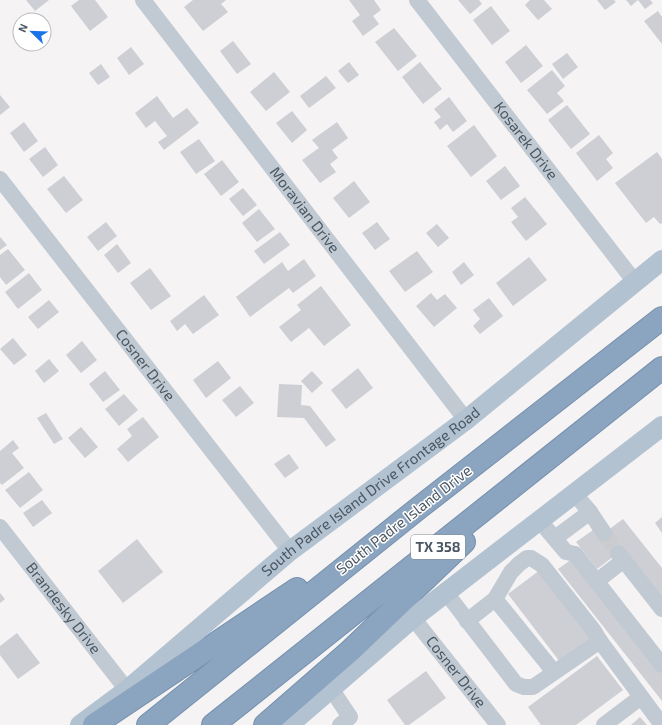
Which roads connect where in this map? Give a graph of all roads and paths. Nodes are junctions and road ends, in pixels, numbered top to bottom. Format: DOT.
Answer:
graph roads {
  1 [pos="143,0"];
  2 [pos="417,0"];
  3 [pos="0,179"];
  4 [pos="662,260"];
  5 [pos="635,282"];
  6 [pos="662,318"];
  7 [pos="662,368"];
  8 [pos="466,420"];
  9 [pos="662,426"];
  10 [pos="561,449"];
  11 [pos="574,493"];
  12 [pos="420,507"];
  13 [pos="590,512"];
  14 [pos="540,520"];
  15 [pos="0,527"];
  16 [pos="604,534"];
  17 [pos="555,538"];
  18 [pos="506,546"];
  19 [pos="290,551"];
  20 [pos="519,564"];
  21 [pos="597,581"];
  22 [pos="447,594"];
  23 [pos="495,599"];
  24 [pos="662,609"];
  25 [pos="413,618"];
  26 [pos="467,621"];
  27 [pos="600,641"];
  28 [pos="662,665"];
  29 [pos="554,672"];
  30 [pos="127,690"];
  31 [pos="332,690"];
  32 [pos="641,697"];
  33 [pos="80,725"];
  34 [pos="94,725"];
  35 [pos="148,725"];
  36 [pos="213,725"];
  37 [pos="264,725"];
  38 [pos="290,725"];
  39 [pos="340,725"];
  40 [pos="498,725"];
  41 [pos="604,725"];
  42 [pos="662,725"];
  1 -- 8 [label="street, Moravian Drive"];
  2 -- 5 [label="street, Kosarek Drive"];
  3 -- 19 [label="street, Cosner Drive"];
  4 -- 5 [label="main road, South Padre Island Drive Frontage Road"];
  5 -- 8 [label="main road, South Padre Island Drive Frontage Road"];
  6 -- 12 [label="highway, South Padre Island Drive / TX 358"];
  7 -- 10 [label="highway, TX 358"];
  8 -- 19 [label="main road, South Padre Island Drive Frontage Road"];
  9 -- 11 [label="main road"];
  10 -- 36 [label="highway, TX 358"];
  10 -- 37 [label="highway"];
  11 -- 13 [label="street"];
  11 -- 14 [label="main road"];
  12 -- 34 [label="highway"];
  12 -- 35 [label="highway, South Padre Island Drive / TX 358"];
  13 -- 16 [label="street"];
  13 -- 17 [label="street"];
  14 -- 17 [label="street"];
  14 -- 18 [label="main road"];
  15 -- 30 [label="street, Brandesky Drive"];
  17 -- 21 [label="street"];
  18 -- 20 [label="street"];
  18 -- 22 [label="main road"];
  19 -- 30 [label="main road, South Padre Island Drive Frontage Road"];
  20 -- 23 [label="street"];
  20 -- 27 [label="street"];
  21 -- 24 [label="street"];
  21 -- 28 [label="street"];
  22 -- 25 [label="main road"];
  22 -- 26 [label="street"];
  23 -- 26 [label="street"];
  23 -- 29 [label="street"];
  25 -- 31 [label="main road"];
  25 -- 40 [label="street, Cosner Drive"];
  26 -- 29 [label="street"];
  27 -- 29 [label="street"];
  27 -- 32 [label="street"];
  30 -- 33 [label="main road, South Padre Island Drive Frontage Road"];
  31 -- 38 [label="main road"];
  31 -- 39 [label="street"];
  32 -- 41 [label="street"];
  32 -- 42 [label="street"];
}
